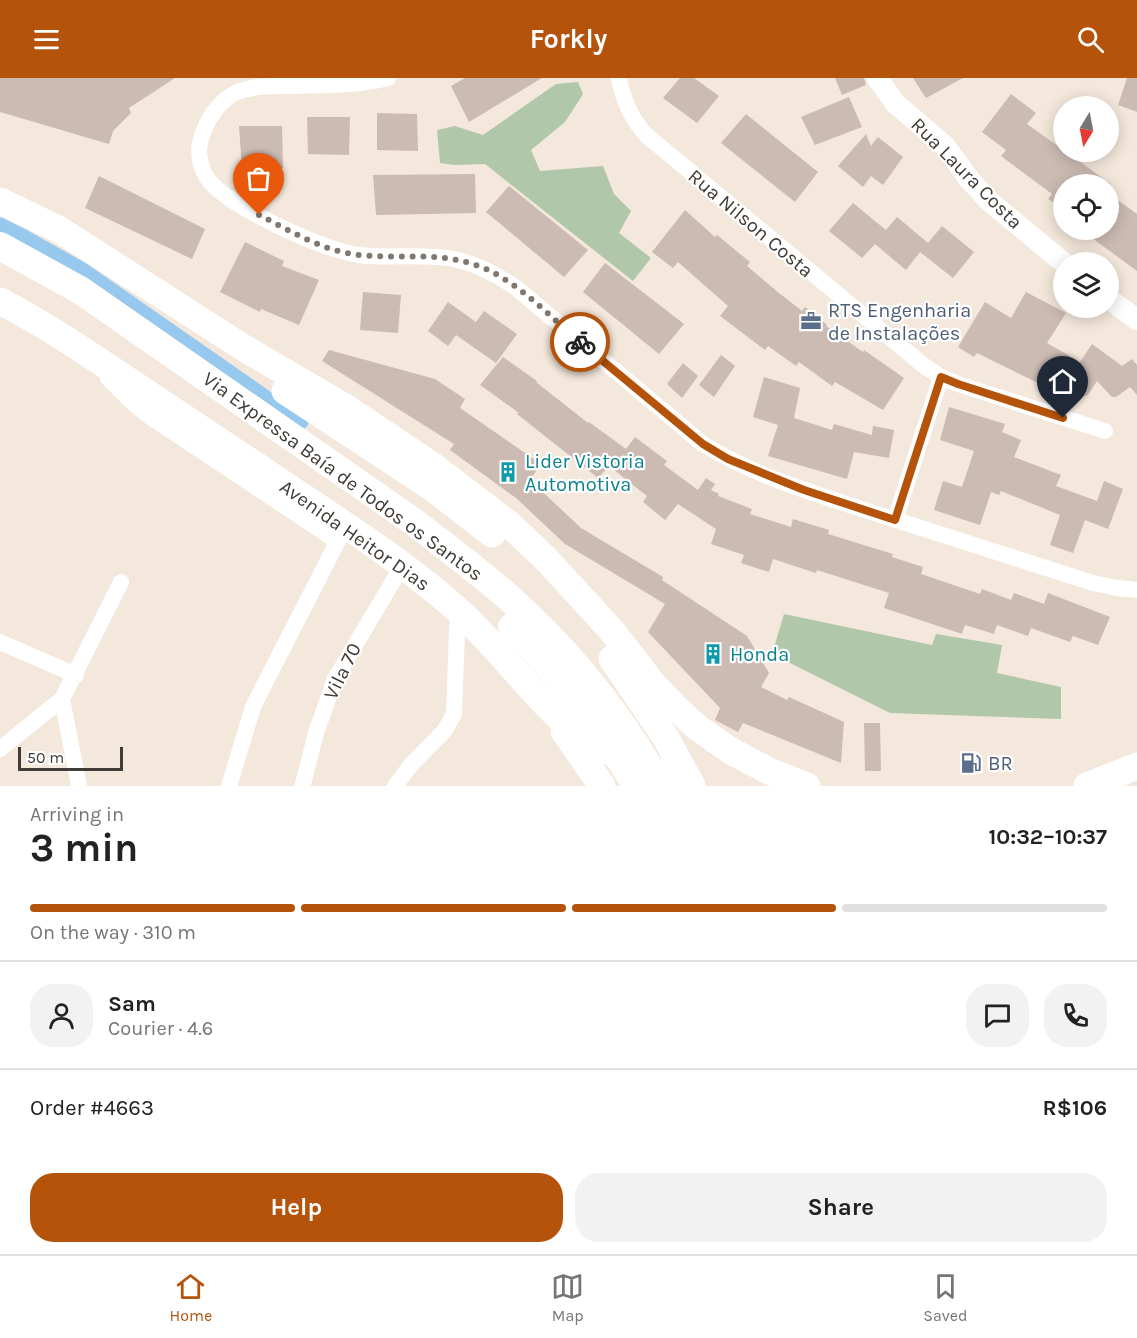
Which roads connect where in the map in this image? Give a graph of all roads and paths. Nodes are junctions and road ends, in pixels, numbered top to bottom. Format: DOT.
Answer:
graph roads {
  1 [pos="388,78"];
  2 [pos="619,78"];
  3 [pos="877,78"];
  4 [pos="0,201"];
  5 [pos="0,246"];
  6 [pos="1053,254"];
  7 [pos="0,267"];
  8 [pos="153,290"];
  9 [pos="0,301"];
  10 [pos="1119,306"];
  11 [pos="1137,320"];
  12 [pos="941,377"];
  13 [pos="1105,431"];
  14 [pos="895,520"];
  15 [pos="341,534"];
  16 [pos="402,566"];
  17 [pos="456,566"];
  18 [pos="121,582"];
  19 [pos="1137,590"];
  20 [pos="459,612"];
  21 [pos="0,642"];
  22 [pos="76,675"];
  23 [pos="654,684"];
  24 [pos="62,699"];
  25 [pos="543,701"];
  26 [pos="0,749"];
  27 [pos="1137,766"];
  28 [pos="632,773"];
  29 [pos="1137,781"];
  30 [pos="303,784"];
  31 [pos="79,786"];
  32 [pos="229,786"];
  33 [pos="395,786"];
  34 [pos="602,786"];
  35 [pos="660,786"];
  36 [pos="692,786"];
  37 [pos="807,786"];
  38 [pos="1087,786"];
  39 [pos="1127,786"];
  1 -- 14 [label="street"];
  2 -- 12 [label="street, Rua Nilson Costa"];
  3 -- 6 [label="street, Rua Laura Costa"];
  4 -- 8 [label="main road"];
  5 -- 17 [label="highway, Via Expressa Baía de Todos os Santos"];
  7 -- 17 [label="highway, Via Expressa Baía de Todos os Santos"];
  8 -- 23 [label="main road"];
  8 -- 36 [label="main road, Via Expressa Baía de Todos os Santos"];
  9 -- 15 [label="main road, Avenida Heitor Dias"];
  10 -- 11 [label="street"];
  12 -- 13 [label="street, Rua Nilson Costa"];
  12 -- 14 [label="street"];
  14 -- 19 [label="street"];
  15 -- 16 [label="main road, Avenida Heitor Dias"];
  15 -- 32 [label="street"];
  16 -- 20 [label="main road, Avenida Heitor Dias"];
  16 -- 30 [label="street, Vila 70"];
  17 -- 28 [label="highway, Via Expressa Baía de Todos os Santos"];
  17 -- 35 [label="highway, Via Expressa Baía de Todos os Santos"];
  18 -- 22 [label="street"];
  20 -- 25 [label="main road, Avenida Heitor Dias"];
  20 -- 33 [label="street"];
  21 -- 22 [label="street"];
  22 -- 24 [label="street"];
  23 -- 28 [label="main road"];
  23 -- 37 [label="main road"];
  24 -- 26 [label="street"];
  24 -- 31 [label="street"];
  25 -- 28 [label="main road, Avenida Heitor Dias"];
  25 -- 34 [label="main road"];
  27 -- 38 [label="main road"];
  28 -- 36 [label="main road, Avenida Heitor Dias"];
  29 -- 39 [label="main road"];
}
